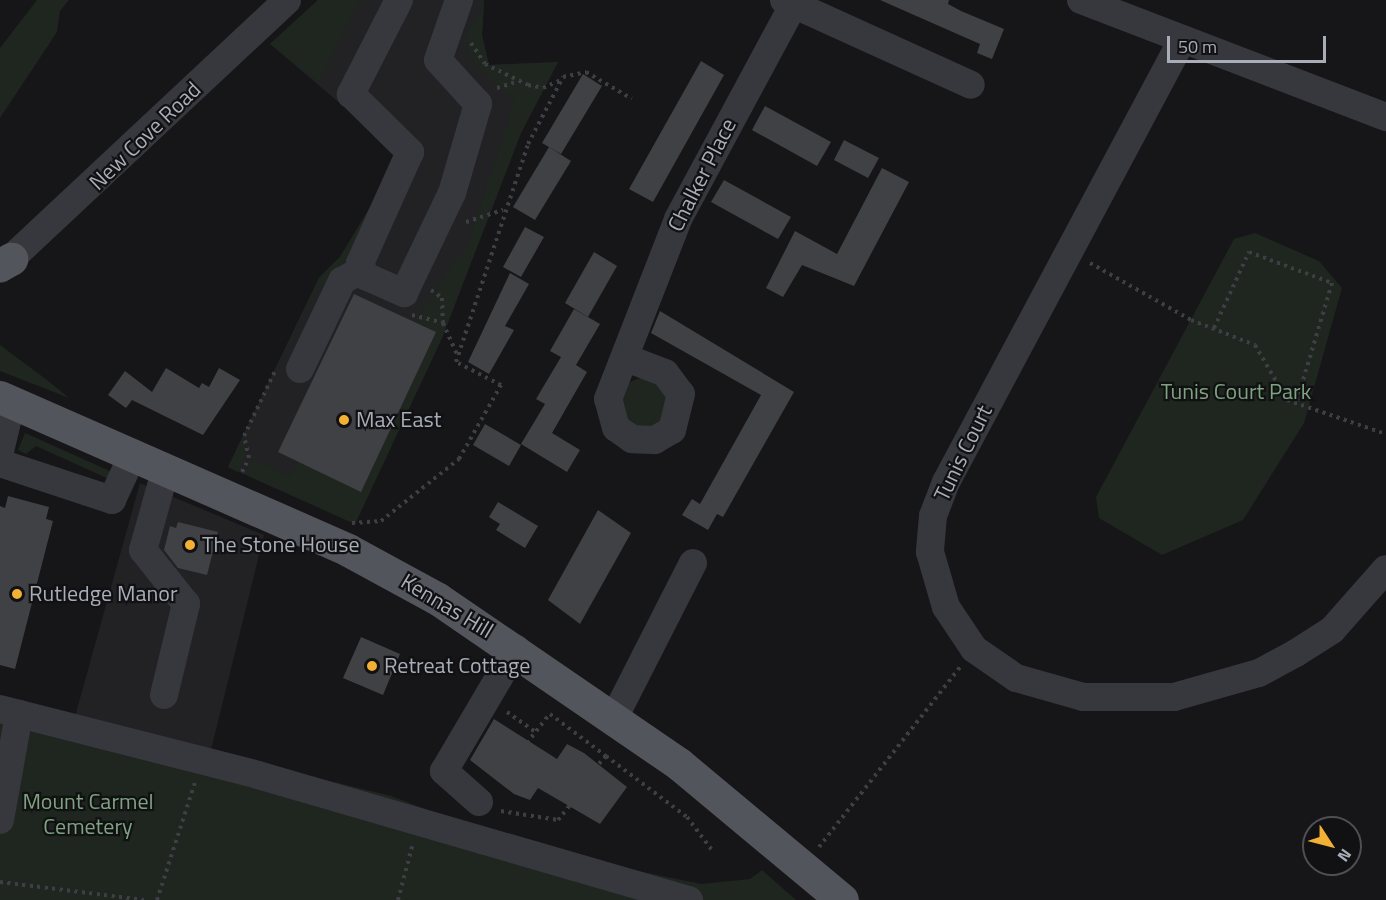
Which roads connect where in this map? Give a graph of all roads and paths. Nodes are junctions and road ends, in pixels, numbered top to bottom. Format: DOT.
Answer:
graph roads {
  1 [pos="287,0"];
  2 [pos="399,0"];
  3 [pos="1081,0"];
  4 [pos="791,1"];
  5 [pos="457,8"];
  6 [pos="1181,42"];
  7 [pos="562,80"];
  8 [pos="970,85"];
  9 [pos="632,99"];
  10 [pos="1386,117"];
  11 [pos="504,210"];
  12 [pos="437,224"];
  13 [pos="1069,251"];
  14 [pos="4,264"];
  15 [pos="361,270"];
  16 [pos="410,280"];
  17 [pos="419,318"];
  18 [pos="442,323"];
  19 [pos="1214,328"];
  20 [pos="458,357"];
  21 [pos="626,358"];
  22 [pos="291,371"];
  23 [pos="6,399"];
  24 [pos="1296,404"];
  25 [pos="1386,434"];
  26 [pos="0,451"];
  27 [pos="133,454"];
  28 [pos="0,463"];
  29 [pos="174,472"];
  30 [pos="242,472"];
  31 [pos="349,525"];
  32 [pos="693,562"];
  33 [pos="1386,570"];
  34 [pos="516,649"];
  35 [pos="974,650"];
  36 [pos="164,695"];
  37 [pos="486,699"];
  38 [pos="10,712"];
  39 [pos="614,718"];
  40 [pos="536,732"];
  41 [pos="527,743"];
  42 [pos="606,756"];
  43 [pos="201,761"];
  44 [pos="597,766"];
  45 [pos="479,802"];
  46 [pos="570,805"];
  47 [pos="0,820"];
  48 [pos="418,823"];
  49 [pos="818,849"];
  50 [pos="712,850"];
  51 [pos="780,851"];
  52 [pos="0,882"];
  53 [pos="144,900"];
  54 [pos="157,900"];
  55 [pos="398,900"];
  56 [pos="689,900"];
  57 [pos="811,900"];
  58 [pos="842,900"];
  1 -- 14 [label="street, New Cove Road"];
  2 -- 15 [label="street"];
  3 -- 6 [label="street"];
  4 -- 8 [label="street"];
  4 -- 21 [label="street, Chalker Place"];
  5 -- 7 [label="path"];
  5 -- 12 [label="street"];
  6 -- 10 [label="street"];
  6 -- 13 [label="street, Tunis Court"];
  7 -- 9 [label="path"];
  7 -- 11 [label="path"];
  11 -- 12 [label="path"];
  11 -- 20 [label="path"];
  12 -- 16 [label="street"];
  13 -- 19 [label="path"];
  13 -- 35 [label="street, Tunis Court"];
  15 -- 16 [label="street"];
  15 -- 22 [label="street"];
  16 -- 18 [label="path"];
  17 -- 18 [label="path"];
  18 -- 20 [label="path"];
  19 -- 24 [label="path"];
  19 -- 24 [label="path"];
  20 -- 31 [label="path"];
  22 -- 30 [label="path"];
  23 -- 26 [label="street"];
  23 -- 27 [label="main road, Kennas Hill"];
  24 -- 25 [label="path"];
  27 -- 28 [label="street"];
  27 -- 29 [label="main road, Kennas Hill"];
  29 -- 34 [label="main road, Kennas Hill"];
  29 -- 36 [label="street"];
  32 -- 39 [label="street"];
  33 -- 35 [label="street, Tunis Court"];
  34 -- 37 [label="street"];
  34 -- 39 [label="main road, Kennas Hill"];
  35 -- 49 [label="path"];
  37 -- 40 [label="path"];
  37 -- 45 [label="street"];
  38 -- 43 [label="street"];
  38 -- 47 [label="street"];
  39 -- 51 [label="main road, Kennas Hill"];
  40 -- 41 [label="path"];
  40 -- 42 [label="path"];
  42 -- 44 [label="path"];
  42 -- 50 [label="path"];
  43 -- 48 [label="street"];
  43 -- 54 [label="path"];
  45 -- 46 [label="path"];
  48 -- 55 [label="path"];
  48 -- 56 [label="street"];
  51 -- 57 [label="main road"];
  51 -- 58 [label="main road, Kennas Hill"];
  52 -- 53 [label="path"];
}
